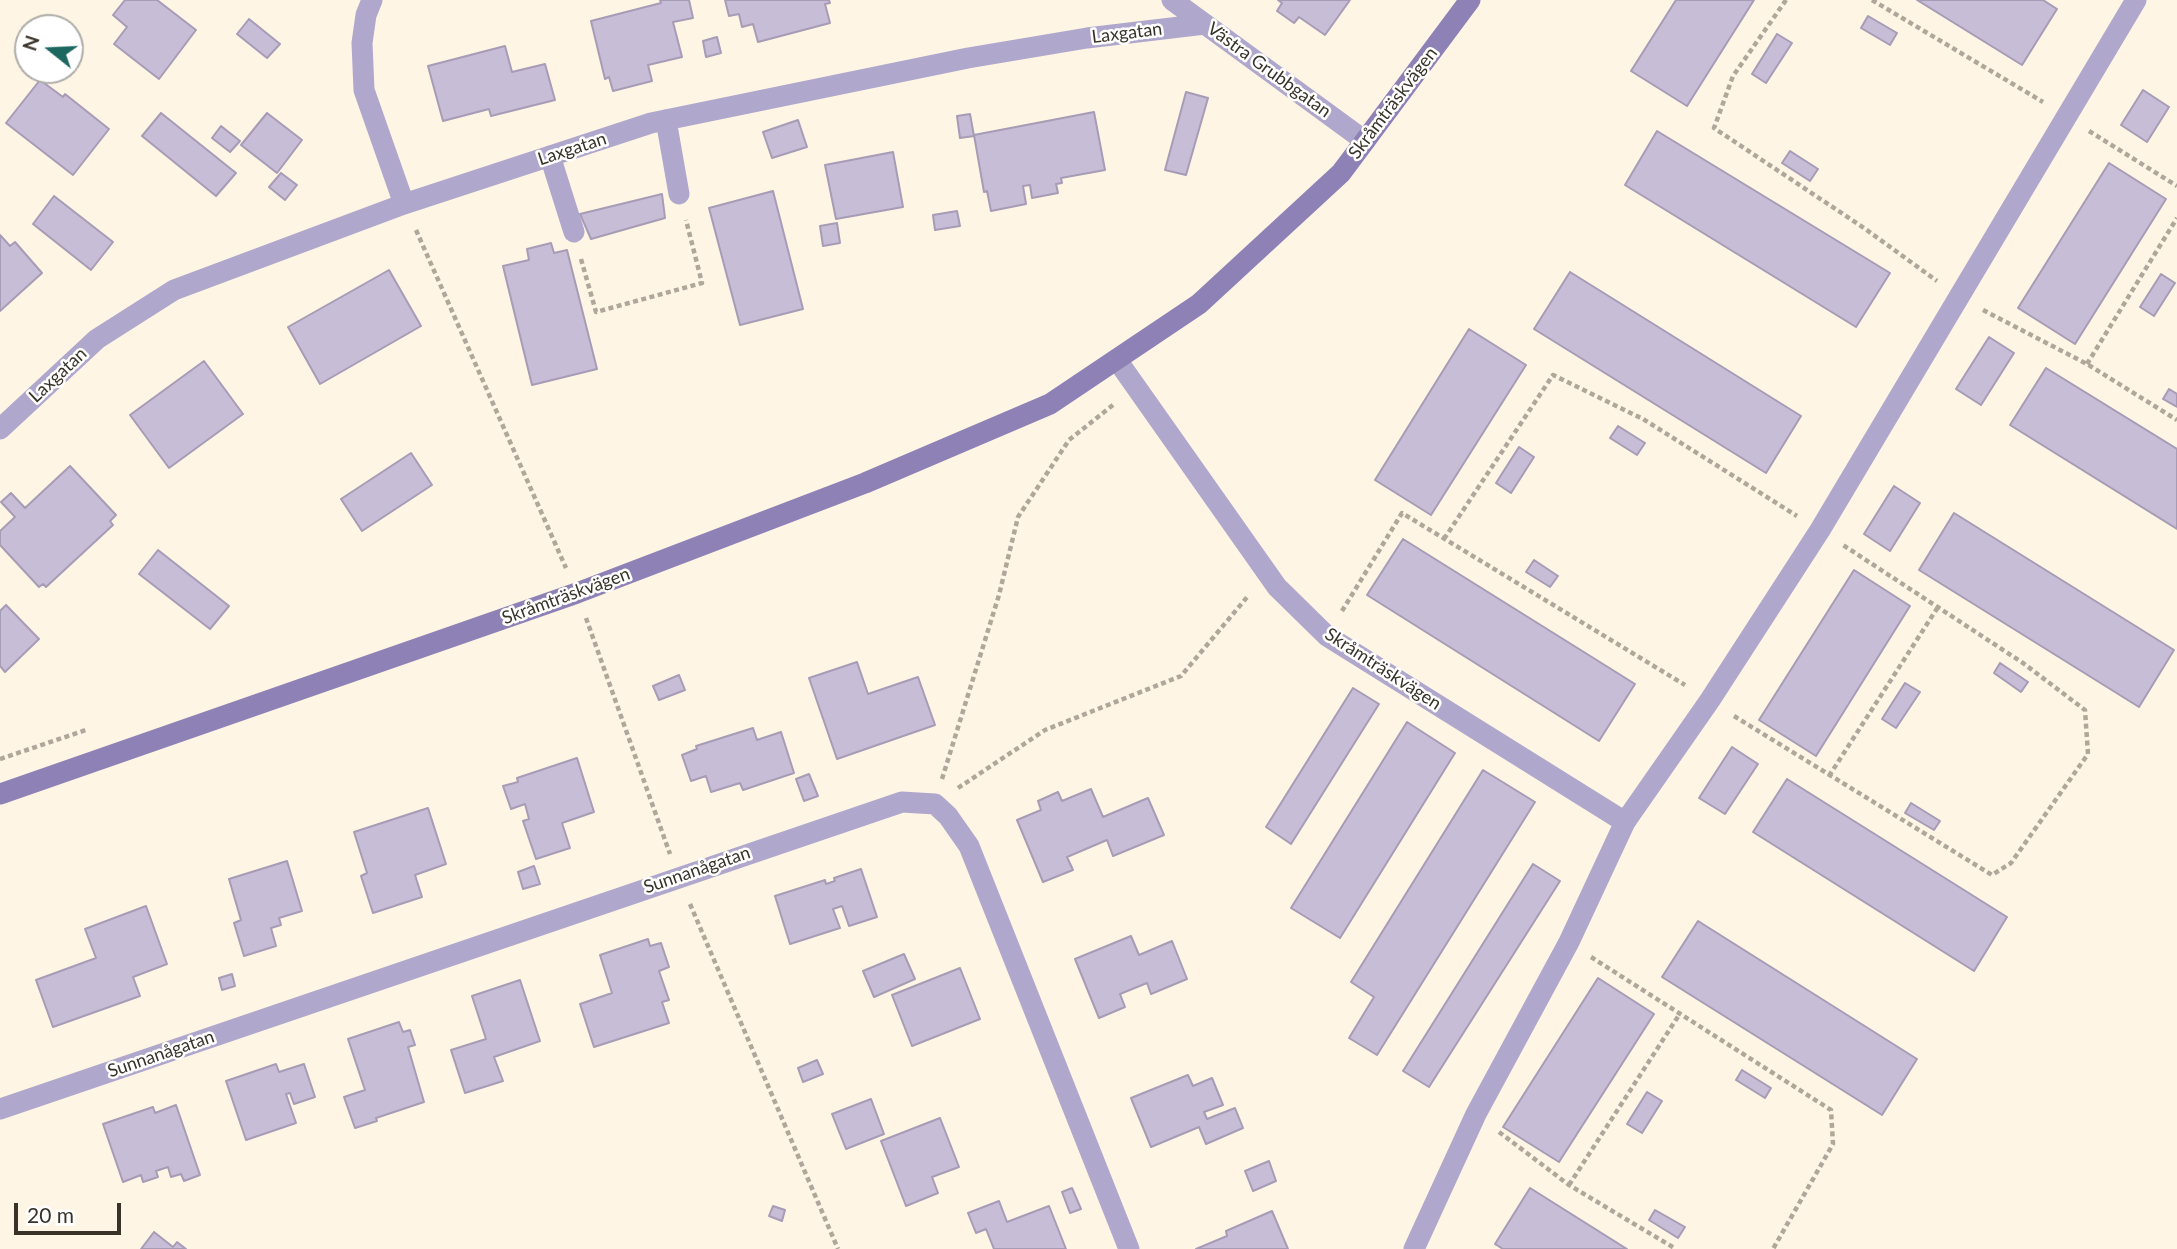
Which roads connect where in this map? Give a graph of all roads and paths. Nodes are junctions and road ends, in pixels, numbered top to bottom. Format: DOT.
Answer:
graph roads {
  1 [pos="372,0"];
  2 [pos="1172,0"];
  3 [pos="1470,0"];
  4 [pos="1786,0"];
  5 [pos="1872,0"];
  6 [pos="2136,0"];
  7 [pos="1205,24"];
  8 [pos="2067,117"];
  9 [pos="666,120"];
  10 [pos="1365,141"];
  11 [pos="550,156"];
  12 [pos="2177,186"];
  13 [pos="679,194"];
  14 [pos="404,204"];
  15 [pos="2177,218"];
  16 [pos="574,232"];
  17 [pos="1959,297"];
  18 [pos="1117,360"];
  19 [pos="2087,364"];
  20 [pos="1136,387"];
  21 [pos="2177,420"];
  22 [pos="0,429"];
  23 [pos="1820,530"];
  24 [pos="1444,539"];
  25 [pos="577,559"];
  26 [pos="564,564"];
  27 [pos="551,569"];
  28 [pos="1267,573"];
  29 [pos="578,593"];
  30 [pos="1938,607"];
  31 [pos="1327,636"];
  32 [pos="1710,700"];
  33 [pos="92,728"];
  34 [pos="0,759"];
  35 [pos="1829,776"];
  36 [pos="0,794"];
  37 [pos="935,804"];
  38 [pos="1625,822"];
  39 [pos="678,876"];
  40 [pos="1569,942"];
  41 [pos="1679,1015"];
  42 [pos="0,1109"];
  43 [pos="1476,1114"];
  44 [pos="1570,1185"];
  45 [pos="838,1249"];
  46 [pos="1129,1249"];
  47 [pos="1414,1249"];
  48 [pos="1676,1249"];
  49 [pos="1773,1249"];
  1 -- 14 [label="street"];
  2 -- 7 [label="street, Västra Grubbgatan"];
  3 -- 10 [label="main road, Skråmträskvägen"];
  4 -- 17 [label="path"];
  5 -- 8 [label="path"];
  6 -- 8 [label="street"];
  7 -- 9 [label="street, Laxgatan"];
  7 -- 10 [label="street, Västra Grubbgatan"];
  8 -- 12 [label="path"];
  8 -- 17 [label="street"];
  9 -- 11 [label="street, Laxgatan"];
  9 -- 13 [label="street"];
  10 -- 18 [label="main road, Skråmträskvägen"];
  11 -- 14 [label="street, Laxgatan"];
  11 -- 16 [label="street"];
  13 -- 16 [label="path"];
  14 -- 22 [label="street, Laxgatan"];
  14 -- 26 [label="path"];
  15 -- 19 [label="path"];
  17 -- 19 [label="path"];
  17 -- 23 [label="street"];
  18 -- 20 [label="street, Skråmträskvägen"];
  18 -- 29 [label="main road, Skråmträskvägen"];
  19 -- 21 [label="path"];
  20 -- 28 [label="street, Skråmträskvägen"];
  20 -- 37 [label="path"];
  23 -- 24 [label="path"];
  23 -- 30 [label="path"];
  23 -- 32 [label="street"];
  24 -- 31 [label="path"];
  24 -- 32 [label="path"];
  25 -- 26 [label="path"];
  26 -- 27 [label="path"];
  26 -- 29 [label="path"];
  28 -- 31 [label="street, Skråmträskvägen"];
  28 -- 37 [label="path"];
  29 -- 36 [label="main road, Skråmträskvägen"];
  29 -- 39 [label="path"];
  30 -- 35 [label="path"];
  30 -- 35 [label="path"];
  31 -- 38 [label="street, Skråmträskvägen"];
  32 -- 35 [label="path"];
  32 -- 38 [label="street"];
  33 -- 34 [label="path"];
  37 -- 39 [label="street, Sunnanågatan"];
  37 -- 46 [label="street"];
  38 -- 40 [label="street"];
  39 -- 42 [label="street, Sunnanågatan"];
  39 -- 45 [label="path"];
  40 -- 41 [label="path"];
  40 -- 43 [label="street"];
  41 -- 44 [label="path"];
  41 -- 49 [label="path"];
  43 -- 44 [label="path"];
  43 -- 47 [label="street"];
  44 -- 48 [label="path"];
}
